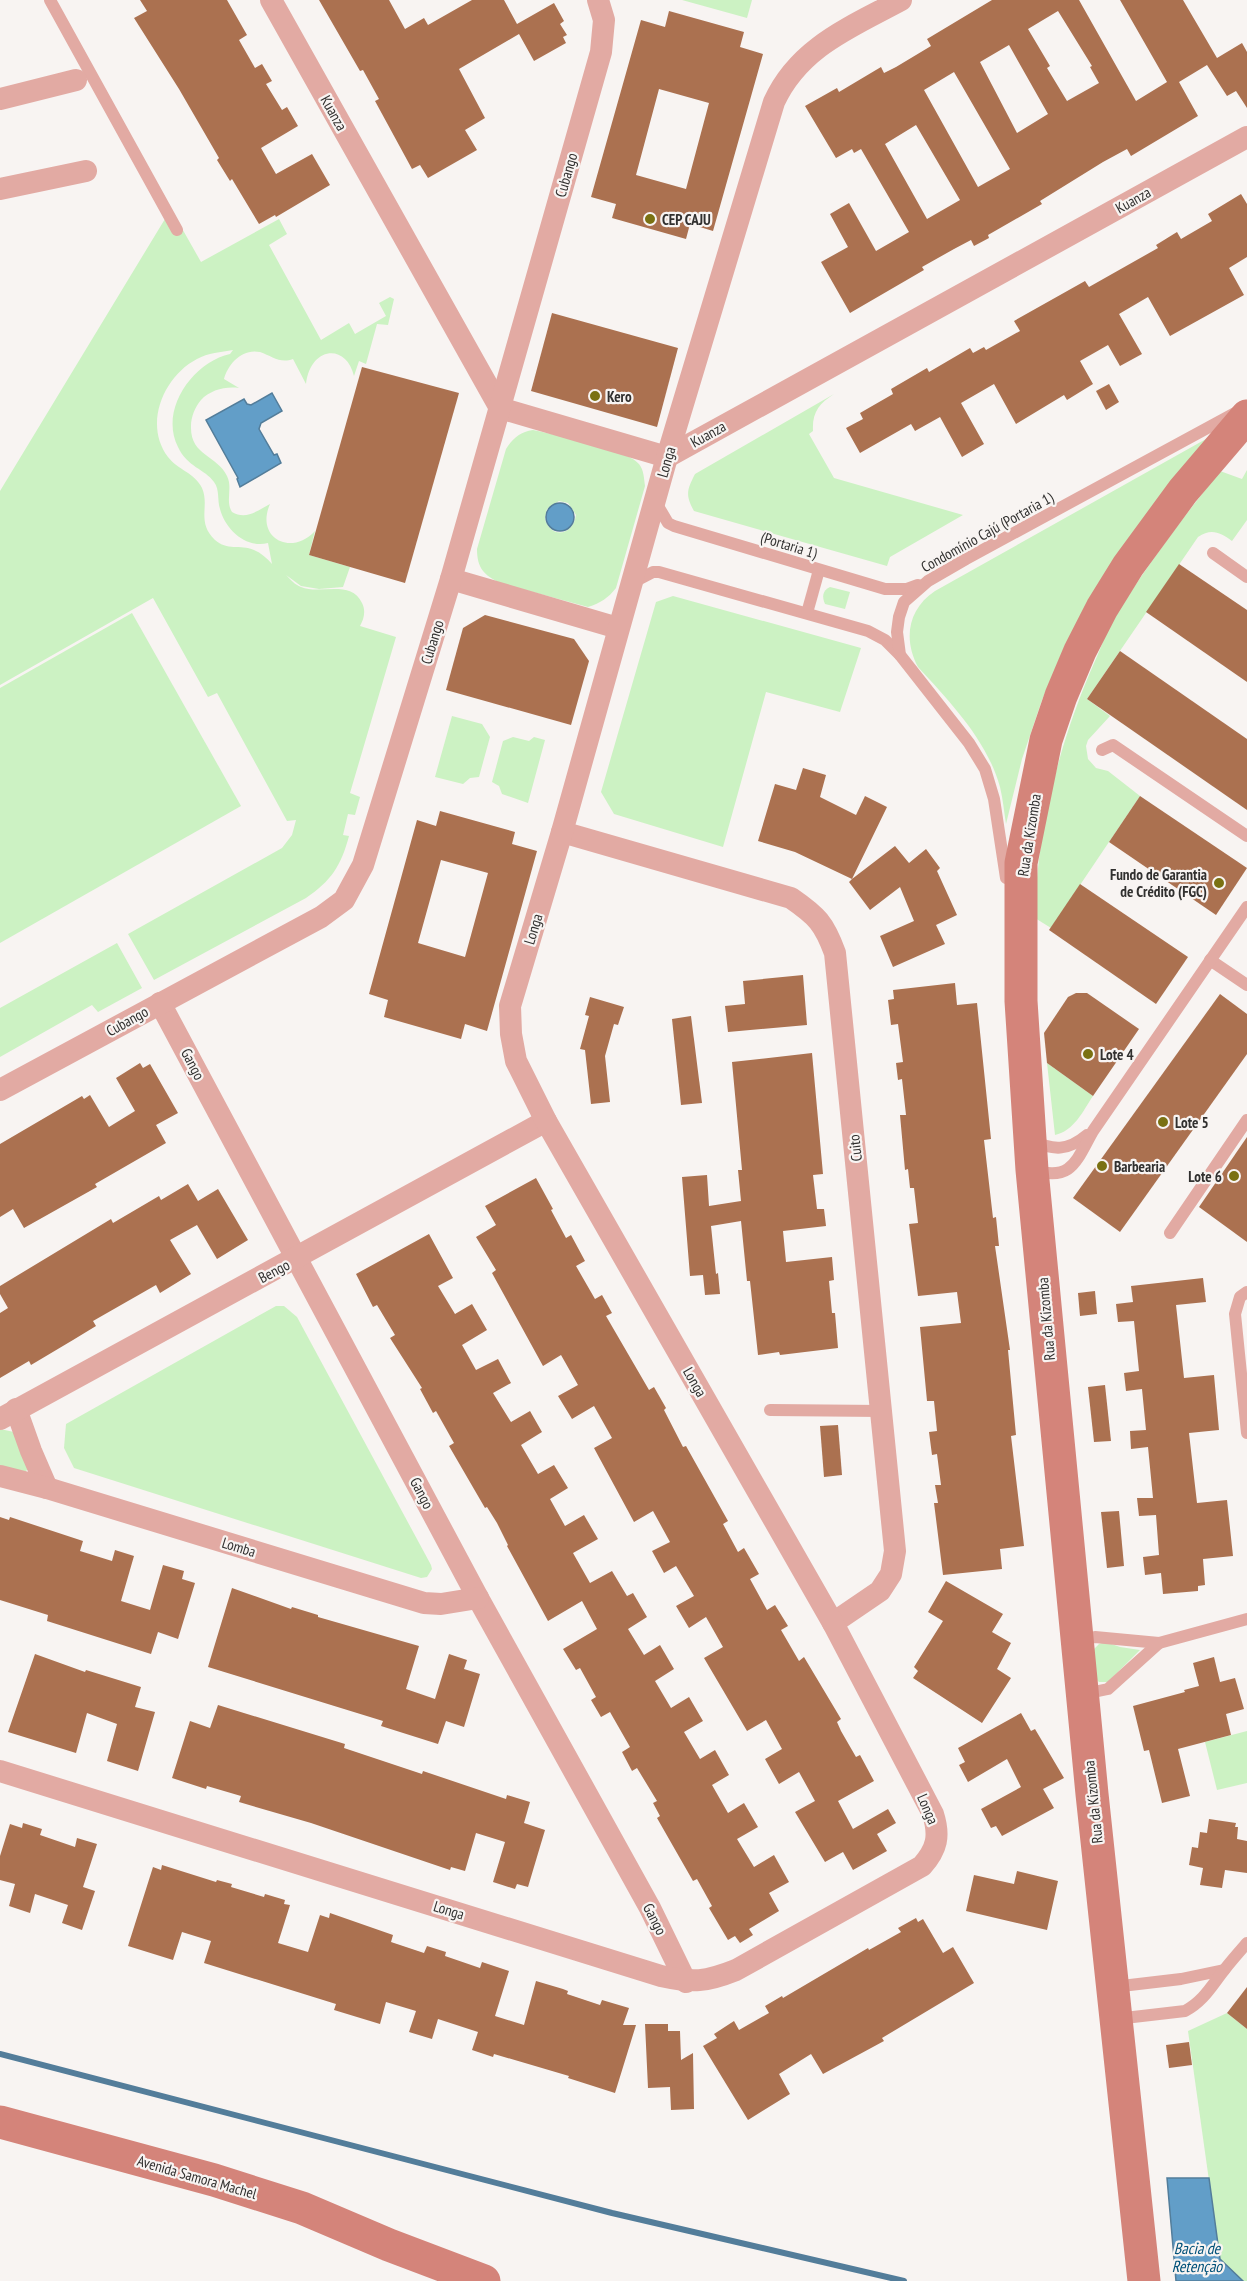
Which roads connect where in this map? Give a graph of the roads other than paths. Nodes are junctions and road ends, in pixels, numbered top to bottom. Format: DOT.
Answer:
graph roads {
  1 [pos="50,0"];
  2 [pos="271,0"];
  3 [pos="598,0"];
  4 [pos="901,0"];
  5 [pos="76,80"];
  6 [pos="0,99"];
  7 [pos="1247,137"];
  8 [pos="86,171"];
  9 [pos="0,189"];
  10 [pos="177,230"];
  11 [pos="1247,407"];
  12 [pos="501,408"];
  13 [pos="1247,416"];
  14 [pos="667,457"];
  15 [pos="655,501"];
  16 [pos="1213,553"];
  17 [pos="819,570"];
  18 [pos="1247,577"];
  19 [pos="452,579"];
  20 [pos="928,581"];
  21 [pos="631,583"];
  22 [pos="807,613"];
  23 [pos="618,628"];
  24 [pos="900,656"];
  25 [pos="1108,747"];
  26 [pos="562,832"];
  27 [pos="1247,836"];
  28 [pos="1247,907"];
  29 [pos="1210,960"];
  30 [pos="1247,985"];
  31 [pos="1021,1001"];
  32 [pos="160,1003"];
  33 [pos="0,1090"];
  34 [pos="546,1120"];
  35 [pos="1247,1120"];
  36 [pos="1093,1131"];
  37 [pos="1031,1154"];
  38 [pos="1170,1233"];
  39 [pos="296,1258"];
  40 [pos="1247,1292"];
  41 [pos="770,1410"];
  42 [pos="882,1411"];
  43 [pos="8,1414"];
  44 [pos="1247,1433"];
  45 [pos="0,1476"];
  46 [pos="46,1488"];
  47 [pos="478,1598"];
  48 [pos="1247,1618"];
  49 [pos="832,1623"];
  50 [pos="1077,1642"];
  51 [pos="1159,1643"];
  52 [pos="1083,1694"];
  53 [pos="0,1771"];
  54 [pos="1247,1943"];
  55 [pos="1224,1970"];
  56 [pos="686,1982"];
  57 [pos="1113,2003"];
  58 [pos="0,2122"];
  59 [pos="389,2245"];
  60 [pos="466,2281"];
  61 [pos="484,2281"];
  62 [pos="1144,2281"];
  1 -- 10 [label="lane"];
  2 -- 12 [label="street, Kuanza"];
  3 -- 12 [label="street, Cubango"];
  4 -- 14 [label="street, Longa"];
  5 -- 6 [label="street"];
  7 -- 14 [label="street, Kuanza"];
  8 -- 9 [label="street"];
  11 -- 20 [label="lane, Condomínio Cajú (Portaria 1)"];
  12 -- 14 [label="street"];
  12 -- 19 [label="street, Cubango"];
  13 -- 31 [label="main road, Rua da Kizomba"];
  14 -- 15 [label="street, Longa"];
  15 -- 17 [label="lane, (Portaria 1)"];
  15 -- 21 [label="street, Longa"];
  16 -- 18 [label="lane"];
  17 -- 20 [label="lane, (Portaria 1)"];
  17 -- 22 [label="lane"];
  19 -- 23 [label="street"];
  19 -- 32 [label="street, Cubango"];
  20 -- 24 [label="lane, Condomínio Cajú (Portaria 1)"];
  21 -- 22 [label="lane"];
  21 -- 23 [label="street, Longa"];
  22 -- 24 [label="lane"];
  23 -- 26 [label="street, Longa"];
  24 -- 31 [label="lane"];
  25 -- 27 [label="lane"];
  26 -- 34 [label="street, Longa"];
  26 -- 42 [label="street, Cuito"];
  28 -- 29 [label="lane"];
  29 -- 30 [label="lane"];
  29 -- 36 [label="lane"];
  31 -- 37 [label="main road, Rua da Kizomba"];
  32 -- 33 [label="street, Cubango"];
  32 -- 39 [label="street, Gango"];
  34 -- 39 [label="street, Bengo"];
  34 -- 49 [label="street, Longa"];
  35 -- 38 [label="lane"];
  36 -- 37 [label="lane"];
  36 -- 37 [label="lane"];
  37 -- 50 [label="main road, Rua da Kizomba"];
  39 -- 43 [label="street, Bengo"];
  39 -- 47 [label="street, Gango"];
  40 -- 44 [label="lane"];
  41 -- 42 [label="lane"];
  42 -- 49 [label="street, Cuito"];
  43 -- 46 [label="street"];
  45 -- 46 [label="street, Lomba"];
  46 -- 47 [label="street, Lomba"];
  47 -- 56 [label="street, Gango"];
  48 -- 51 [label="lane"];
  49 -- 56 [label="street, Longa"];
  50 -- 51 [label="lane"];
  50 -- 52 [label="main road, Rua da Kizomba"];
  51 -- 52 [label="lane"];
  52 -- 57 [label="main road, Rua da Kizomba"];
  53 -- 56 [label="street, Longa"];
  54 -- 55 [label="lane"];
  55 -- 57 [label="lane"];
  55 -- 57 [label="lane"];
  57 -- 62 [label="main road, Rua da Kizomba"];
  58 -- 59 [label="main road, Avenida Samora Machel"];
  59 -- 60 [label="main road, Avenida Samora Machel"];
  59 -- 61 [label="main road, Avenida Samora Machel"];
}
